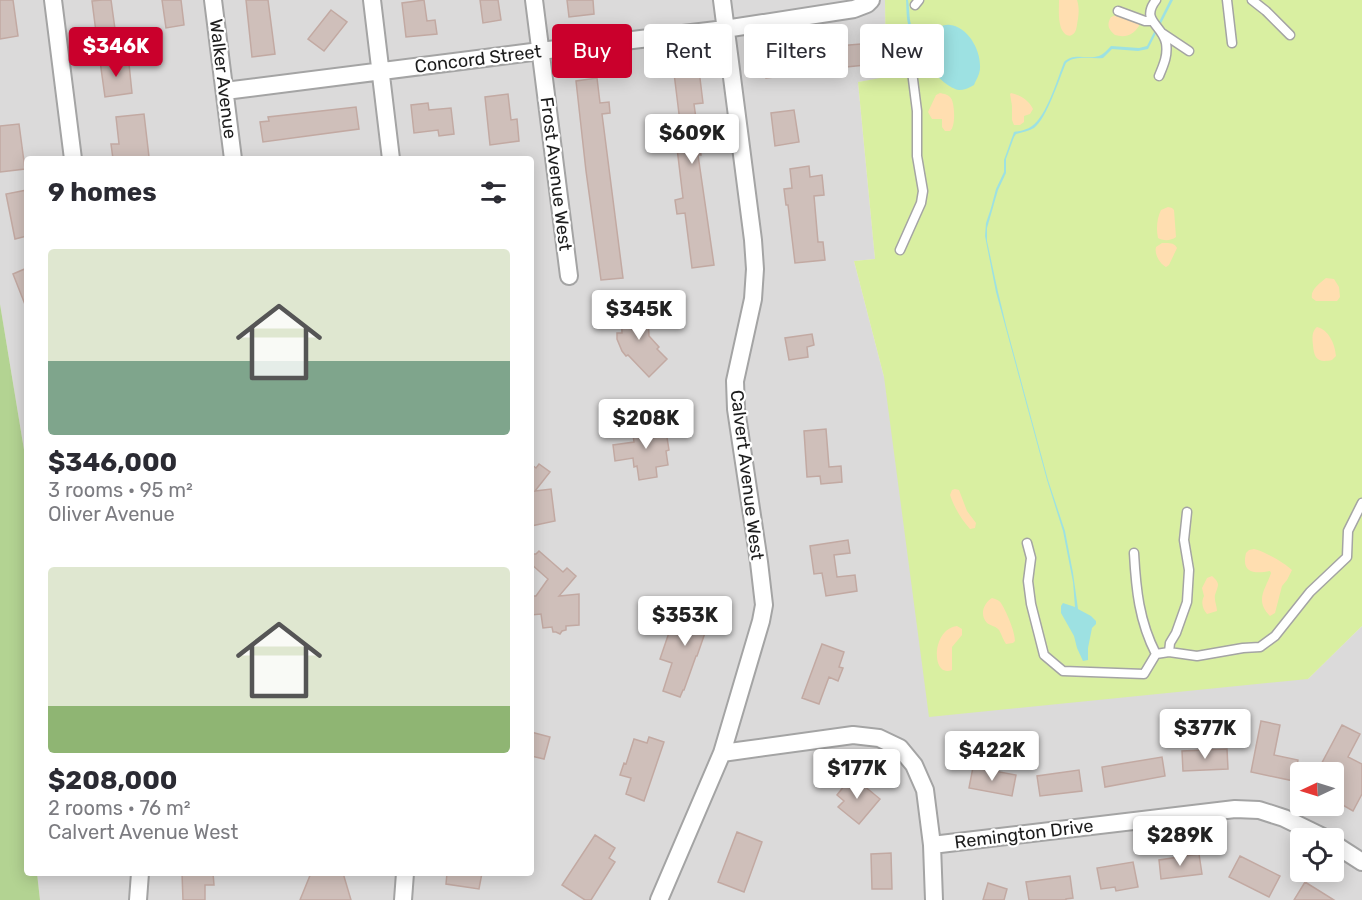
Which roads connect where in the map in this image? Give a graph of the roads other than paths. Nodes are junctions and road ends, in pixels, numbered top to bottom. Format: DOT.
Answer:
graph roads {
  1 [pos="53,0"];
  2 [pos="213,0"];
  3 [pos="372,0"];
  4 [pos="534,0"];
  5 [pos="722,0"];
  6 [pos="871,0"];
  7 [pos="1156,0"];
  8 [pos="1227,0"];
  9 [pos="1252,0"];
  10 [pos="1118,11"];
  11 [pos="724,24"];
  12 [pos="1157,27"];
  13 [pos="732,28"];
  14 [pos="1290,35"];
  15 [pos="644,39"];
  16 [pos="1232,43"];
  17 [pos="540,51"];
  18 [pos="1189,51"];
  19 [pos="381,72"];
  20 [pos="1160,76"];
  21 [pos="732,78"];
  22 [pos="913,78"];
  23 [pos="225,91"];
  24 [pos="74,156"];
  25 [pos="233,156"];
  26 [pos="391,156"];
  27 [pos="900,250"];
  28 [pos="568,276"];
  29 [pos="1362,503"];
  30 [pos="1187,512"];
  31 [pos="1027,543"];
  32 [pos="1134,553"];
  33 [pos="1169,652"];
  34 [pos="1156,654"];
  35 [pos="722,753"];
  36 [pos="1304,828"];
  37 [pos="932,845"];
  38 [pos="1344,850"];
  39 [pos="1362,861"];
  40 [pos="140,876"];
  41 [pos="405,876"];
  42 [pos="138,900"];
  43 [pos="403,900"];
  44 [pos="659,900"];
  45 [pos="934,900"];
  1 -- 24 [label="street"];
  2 -- 23 [label="street, Walker Avenue"];
  3 -- 19 [label="street"];
  4 -- 17 [label="street, Frost Avenue West"];
  5 -- 11 [label="street, Calvert Avenue West"];
  6 -- 13 [label="street, Concord Street"];
  7 -- 12 [label="lane"];
  8 -- 16 [label="lane"];
  9 -- 14 [label="lane"];
  10 -- 12 [label="lane"];
  12 -- 18 [label="lane"];
  12 -- 20 [label="lane"];
  15 -- 17 [label="street, Concord Street"];
  17 -- 19 [label="street, Concord Street"];
  17 -- 28 [label="street, Frost Avenue West"];
  19 -- 23 [label="street, Concord Street"];
  19 -- 26 [label="street"];
  21 -- 35 [label="street, Calvert Avenue West"];
  22 -- 27 [label="lane"];
  23 -- 25 [label="street, Walker Avenue"];
  29 -- 33 [label="lane"];
  30 -- 33 [label="lane"];
  31 -- 34 [label="lane"];
  32 -- 34 [label="lane"];
  33 -- 34 [label="lane"];
  35 -- 37 [label="street"];
  35 -- 44 [label="street, Calvert Avenue West"];
  36 -- 37 [label="street, Remington Drive"];
  37 -- 45 [label="street"];
  38 -- 39 [label="street"];
  40 -- 42 [label="street"];
  41 -- 43 [label="street"];
}
